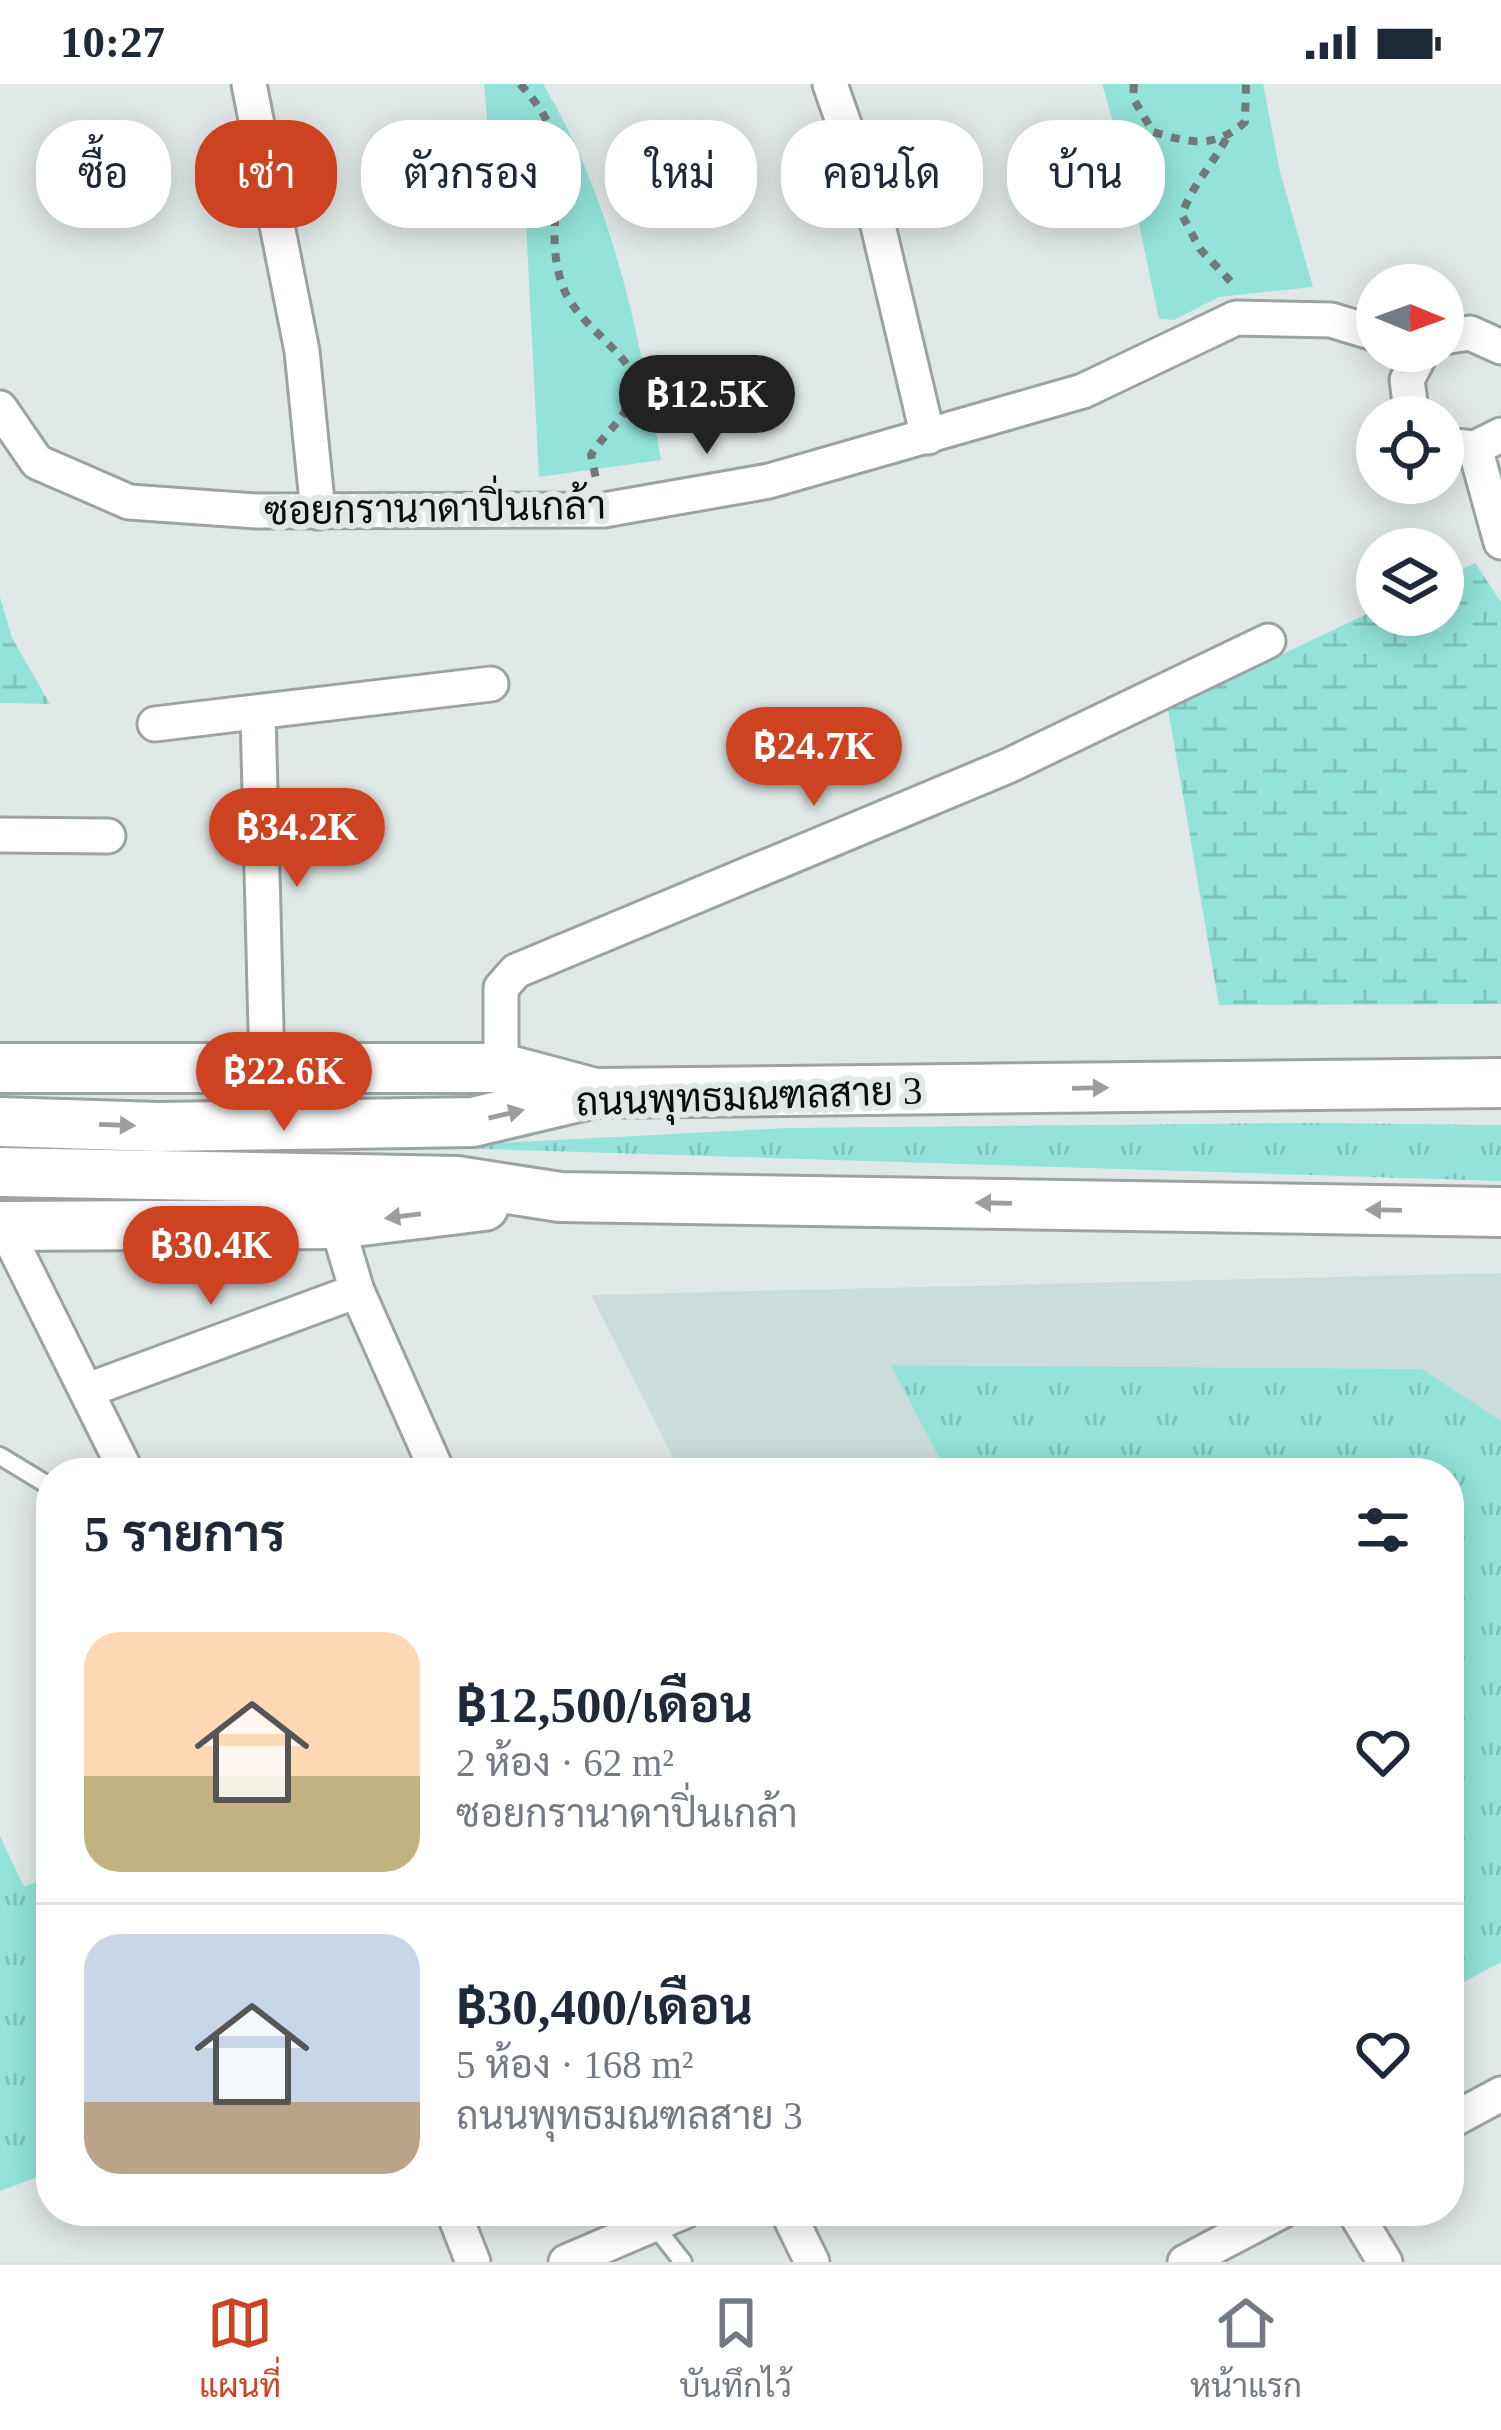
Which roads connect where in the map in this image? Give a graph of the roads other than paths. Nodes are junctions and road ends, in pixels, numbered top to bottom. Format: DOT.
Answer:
graph roads {
  1 [pos="249,84"];
  2 [pos="830,84"];
  3 [pos="1356,328"];
  4 [pos="1464,334"];
  5 [pos="1501,347"];
  6 [pos="0,408"];
  7 [pos="928,437"];
  8 [pos="1473,443"];
  9 [pos="318,512"];
  10 [pos="1501,542"];
  11 [pos="1268,641"];
  12 [pos="491,684"];
  13 [pos="258,713"];
  14 [pos="155,724"];
  15 [pos="0,835"];
  16 [pos="108,836"];
  17 [pos="0,1068"];
  18 [pos="501,1068"];
  19 [pos="267,1069"];
  20 [pos="1501,1083"];
  21 [pos="595,1093"];
  22 [pos="0,1122"];
  23 [pos="0,1172"];
  24 [pos="560,1196"];
  25 [pos="1501,1212"];
  26 [pos="337,1224"];
  27 [pos="2,1226"];
  28 [pos="357,1292"];
  29 [pos="88,1390"];
  30 [pos="0,1456"];
  31 [pos="120,1458"];
  32 [pos="431,1458"];
  33 [pos="36,1478"];
  34 [pos="1501,2094"];
  35 [pos="1464,2114"];
  36 [pos="459,2226"];
  37 [pos="651,2226"];
  38 [pos="672,2226"];
  39 [pos="794,2226"];
  40 [pos="1253,2226"];
  41 [pos="1363,2226"];
  42 [pos="473,2262"];
  43 [pos="566,2262"];
  44 [pos="683,2262"];
  45 [pos="812,2262"];
  46 [pos="1185,2262"];
  47 [pos="1385,2262"];
  1 -- 9 [label="street"];
  2 -- 7 [label="street"];
  3 -- 7 [label="street, ซอยกรานาดาปิ่นเกล้า"];
  4 -- 5 [label="street"];
  6 -- 9 [label="street, ซอยกรานาดาปิ่นเกล้า"];
  7 -- 9 [label="street, ซอยกรานาดาปิ่นเกล้า"];
  8 -- 10 [label="street"];
  11 -- 18 [label="street"];
  12 -- 13 [label="street"];
  13 -- 14 [label="street"];
  13 -- 19 [label="street"];
  15 -- 16 [label="street"];
  17 -- 19 [label="main road"];
  18 -- 19 [label="main road"];
  18 -- 21 [label="main road"];
  21 -- 20 [label="main road, ถนนพุทธมณฑลสาย 3, one-way"];
  22 -- 21 [label="main road, ถนนพุทธมณฑลสาย 3, one-way"];
  23 -- 24 [label="main road"];
  25 -- 24 [label="main road, one-way"];
  24 -- 26 [label="main road, one-way"];
  26 -- 27 [label="main road"];
  26 -- 28 [label="street"];
  27 -- 29 [label="street"];
  28 -- 29 [label="street"];
  28 -- 32 [label="street"];
  29 -- 31 [label="street"];
  30 -- 33 [label="lane"];
  34 -- 35 [label="street"];
  36 -- 42 [label="street"];
  37 -- 43 [label="street"];
  38 -- 44 [label="lane"];
  39 -- 45 [label="street"];
  40 -- 46 [label="street"];
  41 -- 47 [label="street"];
}
